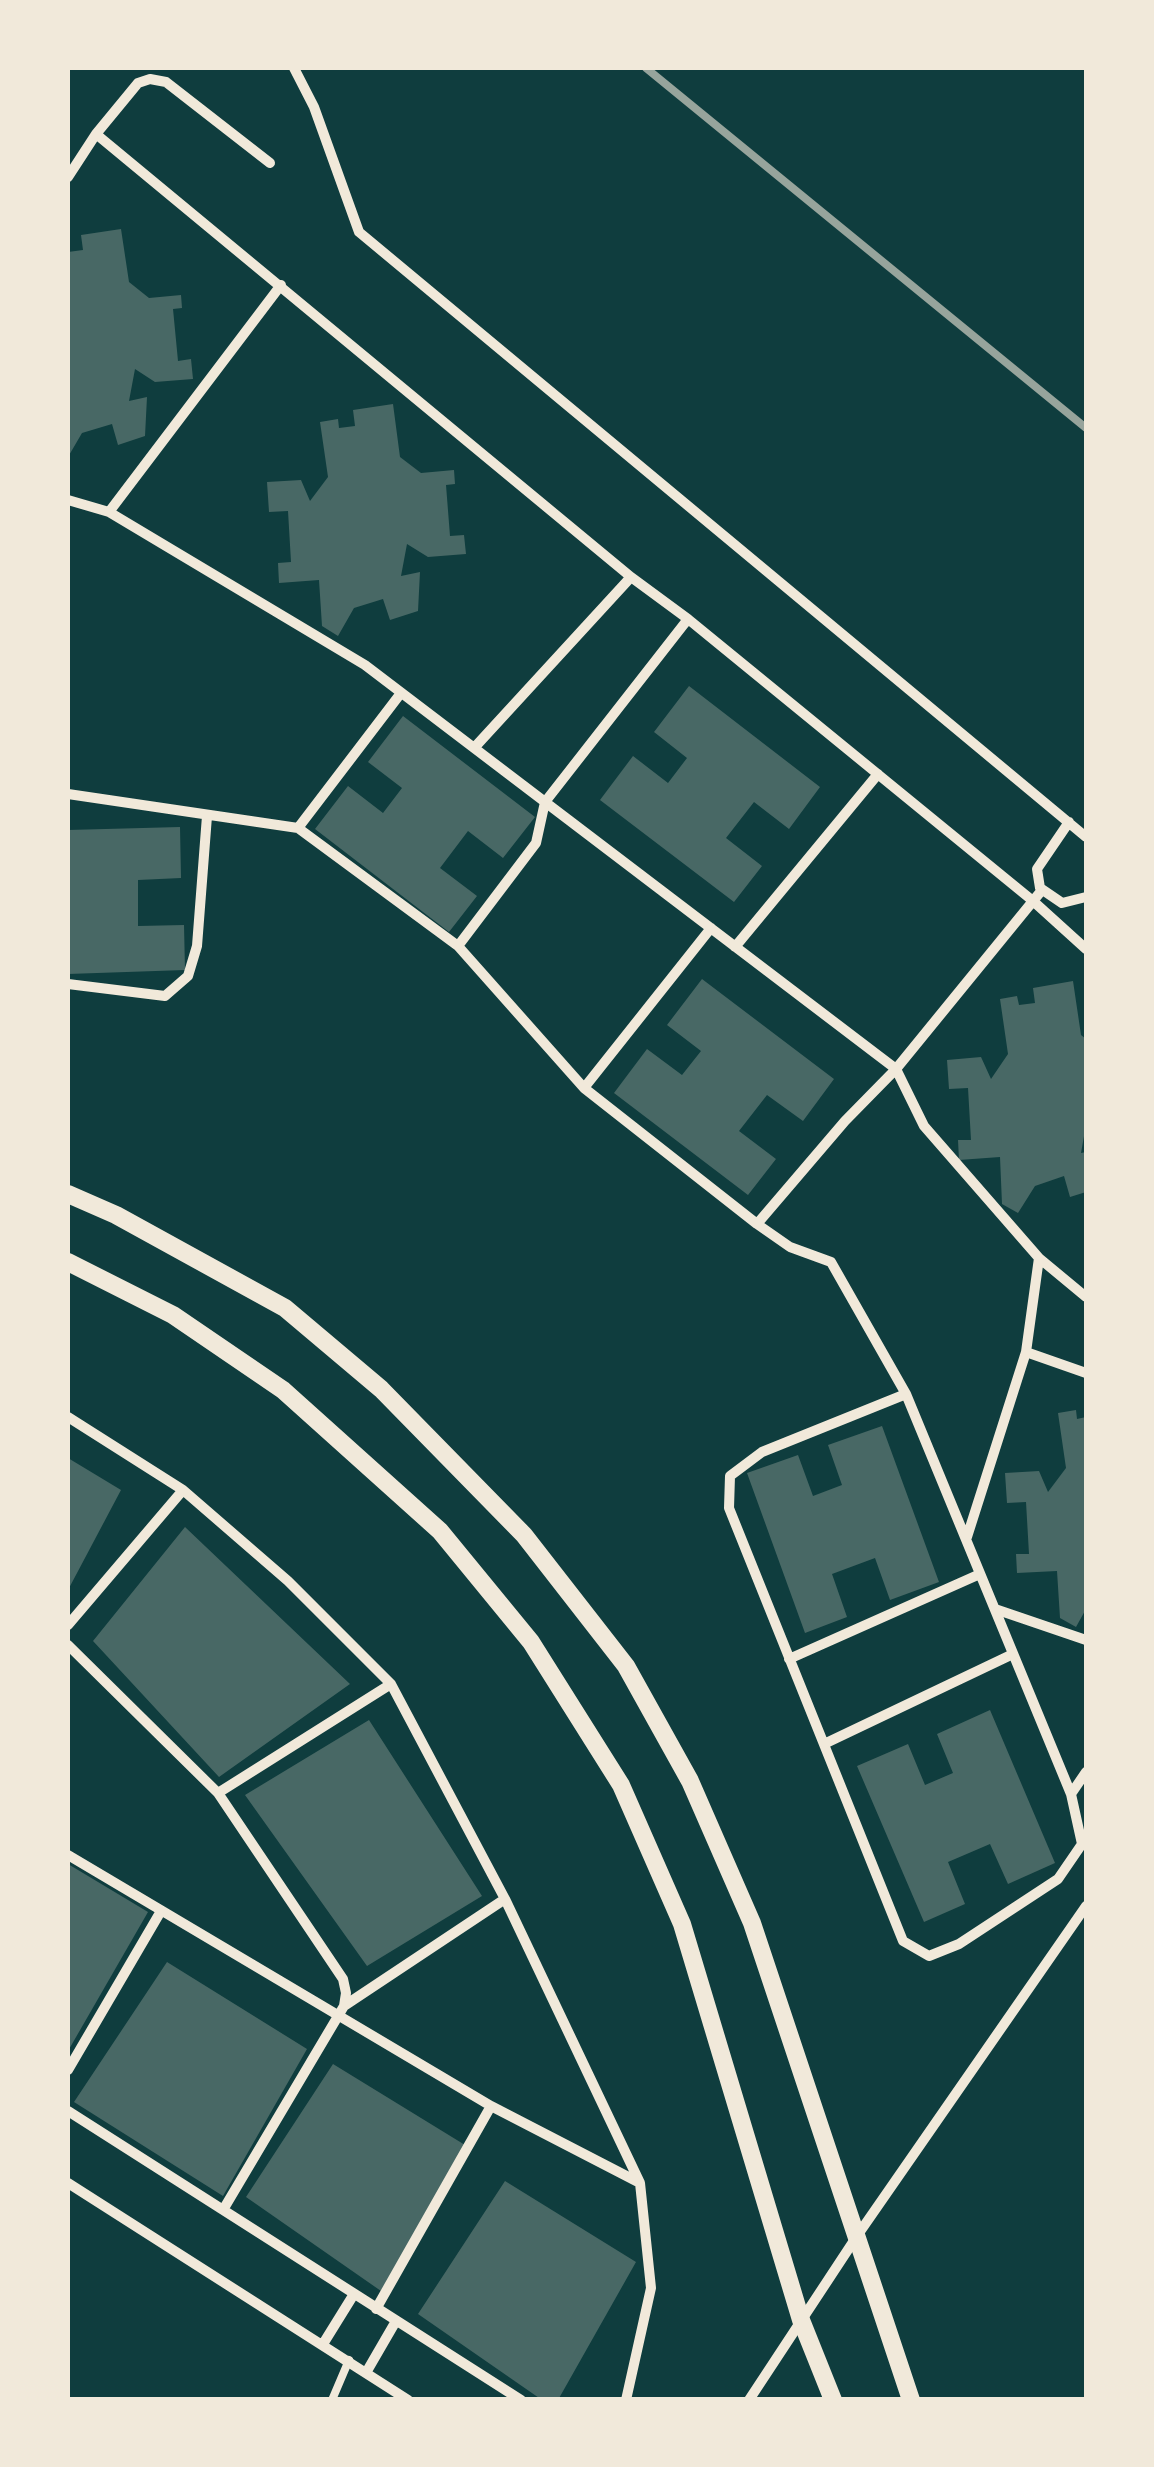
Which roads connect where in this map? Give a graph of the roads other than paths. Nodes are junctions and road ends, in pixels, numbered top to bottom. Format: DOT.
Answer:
graph roads {
  1 [pos="294,68"];
  2 [pos="96,134"];
  3 [pos="270,164"];
  4 [pos="68,177"];
  5 [pos="281,285"];
  6 [pos="68,500"];
  7 [pos="109,512"];
  8 [pos="630,576"];
  9 [pos="688,619"];
  10 [pos="402,693"];
  11 [pos="474,748"];
  12 [pos="878,774"];
  13 [pos="68,794"];
  14 [pos="545,802"];
  15 [pos="207,816"];
  16 [pos="1069,822"];
  17 [pos="298,828"];
  18 [pos="1086,837"];
  19 [pos="1042,890"];
  20 [pos="1086,898"];
  21 [pos="1033,901"];
  22 [pos="711,928"];
  23 [pos="458,946"];
  24 [pos="735,947"];
  25 [pos="1086,948"];
  26 [pos="68,984"];
  27 [pos="896,1069"];
  28 [pos="584,1088"];
  29 [pos="68,1194"];
  30 [pos="757,1224"];
  31 [pos="1040,1258"];
  32 [pos="68,1262"];
  33 [pos="1086,1297"];
  34 [pos="1026,1352"];
  35 [pos="1086,1373"];
  36 [pos="906,1394"];
  37 [pos="68,1417"];
  38 [pos="183,1490"];
  39 [pos="966,1539"];
  40 [pos="980,1574"];
  41 [pos="995,1608"];
  42 [pos="68,1625"];
  43 [pos="1086,1640"];
  44 [pos="68,1645"];
  45 [pos="1013,1654"];
  46 [pos="790,1659"];
  47 [pos="392,1684"];
  48 [pos="824,1744"];
  49 [pos="1086,1772"];
  50 [pos="218,1793"];
  51 [pos="1071,1794"];
  52 [pos="68,1855"];
  53 [pos="506,1900"];
  54 [pos="1086,1906"];
  55 [pos="161,1911"];
  56 [pos="341,2011"];
  57 [pos="68,2070"];
  58 [pos="491,2106"];
  59 [pos="68,2111"];
  60 [pos="68,2183"];
  61 [pos="640,2183"];
  62 [pos="223,2210"];
  63 [pos="857,2236"];
  64 [pos="354,2294"];
  65 [pos="376,2309"];
  66 [pos="801,2320"];
  67 [pos="396,2321"];
  68 [pos="323,2344"];
  69 [pos="349,2360"];
  70 [pos="367,2371"];
  71 [pos="332,2400"];
  72 [pos="408,2400"];
  73 [pos="521,2400"];
  74 [pos="626,2400"];
  75 [pos="749,2400"];
  76 [pos="832,2400"];
  77 [pos="911,2400"];
  1 -- 16 [label="street"];
  2 -- 3 [label="street"];
  2 -- 4 [label="street"];
  2 -- 5 [label="street"];
  5 -- 7 [label="street"];
  5 -- 8 [label="street"];
  6 -- 7 [label="street"];
  7 -- 10 [label="street"];
  8 -- 9 [label="street"];
  8 -- 11 [label="street"];
  9 -- 12 [label="street"];
  9 -- 14 [label="street"];
  10 -- 11 [label="street"];
  10 -- 17 [label="street"];
  11 -- 14 [label="street"];
  12 -- 21 [label="street"];
  12 -- 24 [label="street"];
  13 -- 15 [label="street"];
  14 -- 22 [label="street"];
  14 -- 23 [label="street"];
  15 -- 17 [label="street"];
  15 -- 26 [label="street"];
  16 -- 18 [label="street"];
  16 -- 19 [label="street"];
  17 -- 23 [label="street"];
  19 -- 20 [label="street"];
  19 -- 21 [label="street"];
  21 -- 25 [label="street"];
  21 -- 27 [label="street"];
  22 -- 24 [label="street"];
  22 -- 28 [label="street"];
  23 -- 28 [label="street"];
  24 -- 27 [label="street"];
  27 -- 30 [label="street"];
  27 -- 31 [label="street"];
  28 -- 30 [label="street"];
  29 -- 63 [label="street"];
  30 -- 36 [label="street"];
  31 -- 33 [label="street"];
  31 -- 34 [label="street"];
  32 -- 66 [label="street"];
  34 -- 35 [label="street"];
  34 -- 39 [label="street"];
  36 -- 39 [label="street"];
  36 -- 46 [label="street"];
  37 -- 38 [label="street"];
  38 -- 42 [label="street"];
  38 -- 47 [label="street"];
  39 -- 40 [label="street"];
  40 -- 41 [label="street"];
  40 -- 46 [label="street"];
  41 -- 43 [label="street"];
  41 -- 45 [label="street"];
  44 -- 50 [label="street"];
  45 -- 48 [label="street"];
  45 -- 51 [label="street"];
  46 -- 48 [label="street"];
  47 -- 50 [label="street"];
  47 -- 53 [label="street"];
  48 -- 51 [label="street"];
  49 -- 51 [label="street"];
  50 -- 56 [label="street"];
  52 -- 55 [label="street"];
  53 -- 56 [label="street"];
  53 -- 61 [label="street"];
  54 -- 63 [label="street"];
  55 -- 56 [label="street"];
  55 -- 57 [label="street"];
  56 -- 58 [label="street"];
  56 -- 62 [label="street"];
  58 -- 61 [label="street"];
  58 -- 65 [label="street"];
  59 -- 62 [label="street"];
  60 -- 68 [label="street"];
  61 -- 74 [label="street"];
  62 -- 64 [label="street"];
  63 -- 66 [label="street"];
  63 -- 77 [label="street"];
  64 -- 65 [label="street"];
  64 -- 68 [label="street"];
  65 -- 67 [label="street"];
  66 -- 75 [label="street"];
  66 -- 76 [label="street"];
  67 -- 70 [label="street"];
  67 -- 73 [label="street"];
  68 -- 69 [label="street"];
  69 -- 70 [label="street"];
  69 -- 71 [label="lane"];
  70 -- 72 [label="street"];
}
